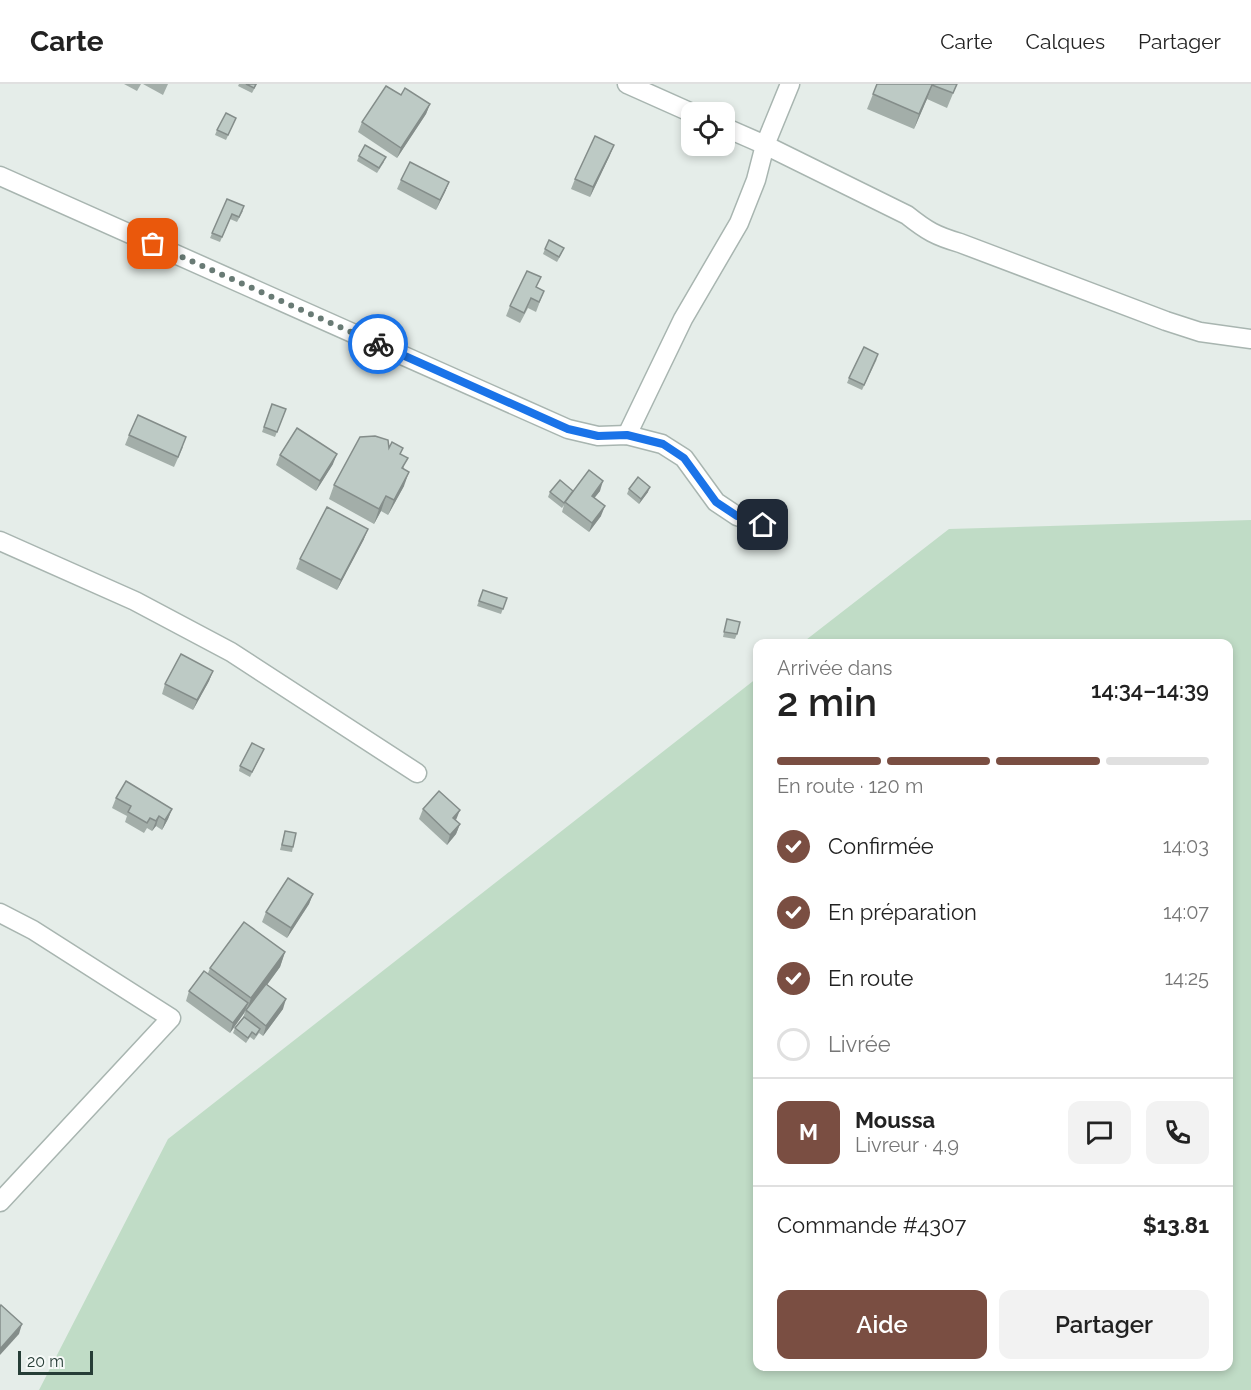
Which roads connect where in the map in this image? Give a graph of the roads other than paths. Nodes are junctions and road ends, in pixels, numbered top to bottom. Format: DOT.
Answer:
graph roads {
  1 [pos="627,84"];
  2 [pos="790,84"];
  3 [pos="681,107"];
  4 [pos="735,132"];
  5 [pos="765,145"];
  6 [pos="0,176"];
  7 [pos="1251,339"];
  8 [pos="627,435"];
  9 [pos="763,525"];
  10 [pos="0,541"];
  11 [pos="417,773"];
  12 [pos="0,913"];
  13 [pos="0,1202"];
  1 -- 3 [label="street"];
  2 -- 5 [label="street"];
  4 -- 5 [label="street"];
  5 -- 7 [label="street"];
  5 -- 8 [label="street"];
  6 -- 8 [label="street"];
  8 -- 9 [label="street"];
  10 -- 11 [label="street"];
  12 -- 13 [label="street"];
}
